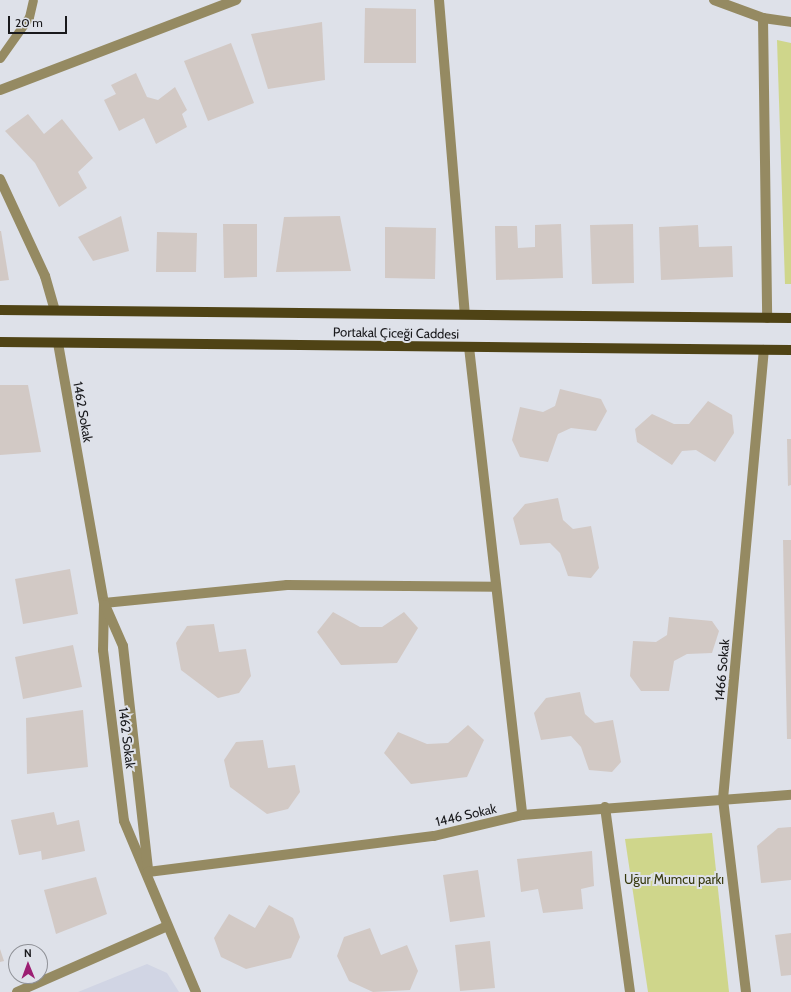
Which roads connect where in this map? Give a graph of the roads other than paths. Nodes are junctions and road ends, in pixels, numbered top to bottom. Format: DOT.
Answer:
graph roads {
  1 [pos="33,0"];
  2 [pos="236,0"];
  3 [pos="439,0"];
  4 [pos="714,0"];
  5 [pos="763,18"];
  6 [pos="791,22"];
  7 [pos="0,58"];
  8 [pos="0,90"];
  9 [pos="0,179"];
  10 [pos="0,310"];
  11 [pos="54,310"];
  12 [pos="465,314"];
  13 [pos="767,318"];
  14 [pos="791,318"];
  15 [pos="0,342"];
  16 [pos="58,343"];
  17 [pos="469,347"];
  18 [pos="764,350"];
  19 [pos="791,350"];
  20 [pos="496,587"];
  21 [pos="104,603"];
  22 [pos="791,795"];
  23 [pos="723,799"];
  24 [pos="605,807"];
  25 [pos="522,815"];
  26 [pos="148,872"];
  27 [pos="167,926"];
  28 [pos="16,992"];
  29 [pos="196,992"];
  30 [pos="630,992"];
  31 [pos="746,992"];
  1 -- 7 [label="lane"];
  2 -- 8 [label="street"];
  3 -- 12 [label="street"];
  4 -- 5 [label="street"];
  5 -- 6 [label="street"];
  5 -- 13 [label="street"];
  9 -- 11 [label="street"];
  10 -- 11 [label="main road, Portakal Çiceği Caddesi"];
  11 -- 12 [label="main road, Portakal Çiceği Caddesi"];
  12 -- 13 [label="main road, Portakal Çiceği Caddesi"];
  13 -- 14 [label="main road, Portakal Çiceği Caddesi"];
  15 -- 16 [label="main road, Portakal Çiceği Caddesi"];
  16 -- 17 [label="main road, Portakal Çiceği Caddesi"];
  16 -- 21 [label="street, 1462 Sokak"];
  17 -- 18 [label="main road, Portakal Çiceği Caddesi"];
  17 -- 20 [label="street"];
  18 -- 19 [label="main road, Portakal Çiceği Caddesi"];
  18 -- 23 [label="street, 1466 Sokak"];
  20 -- 21 [label="street"];
  20 -- 25 [label="street"];
  21 -- 26 [label="street, 1462 Sokak"];
  21 -- 26 [label="street, 1462 Sokak"];
  22 -- 23 [label="street, 1446 Sokak"];
  23 -- 24 [label="street, 1446 Sokak"];
  23 -- 31 [label="street, 1466 Sokak"];
  24 -- 25 [label="street, 1446 Sokak"];
  24 -- 30 [label="street"];
  25 -- 26 [label="street, 1446 Sokak"];
  26 -- 27 [label="street, 1462 Sokak"];
  27 -- 28 [label="street"];
  27 -- 29 [label="street, 1462 Sokak"];
}
